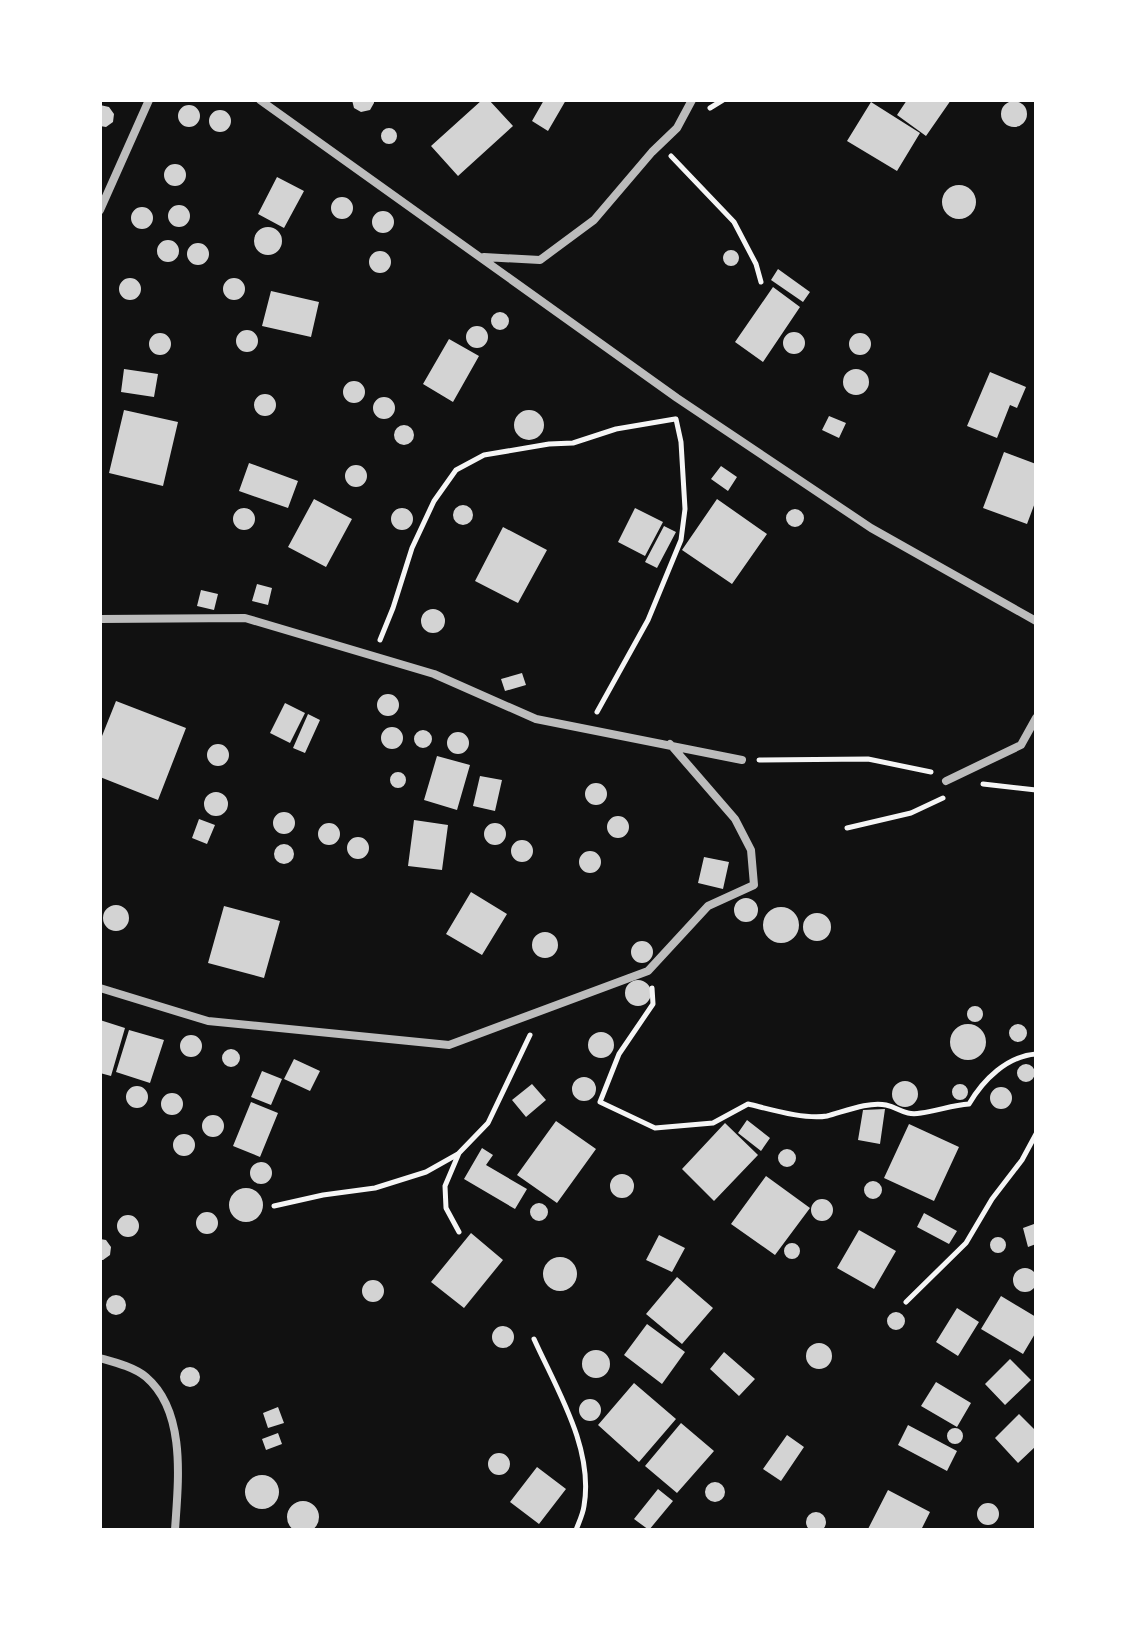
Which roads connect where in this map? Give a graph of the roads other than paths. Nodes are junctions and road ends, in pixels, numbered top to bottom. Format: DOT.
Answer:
graph roads {
  1 [pos="149,100"];
  2 [pos="260,100"];
  3 [pos="692,100"];
  4 [pos="100,210"];
  5 [pos="482,257"];
  6 [pos="100,619"];
  7 [pos="1036,621"];
  8 [pos="1036,718"];
  9 [pos="670,744"];
  10 [pos="742,760"];
  11 [pos="946,781"];
  12 [pos="100,988"];
  13 [pos="100,1358"];
  14 [pos="175,1530"];
  1 -- 4 [label="street"];
  2 -- 5 [label="street"];
  3 -- 5 [label="street"];
  5 -- 7 [label="street"];
  6 -- 9 [label="street"];
  8 -- 11 [label="street"];
  9 -- 10 [label="street"];
  9 -- 12 [label="street"];
  13 -- 14 [label="street"];
}
